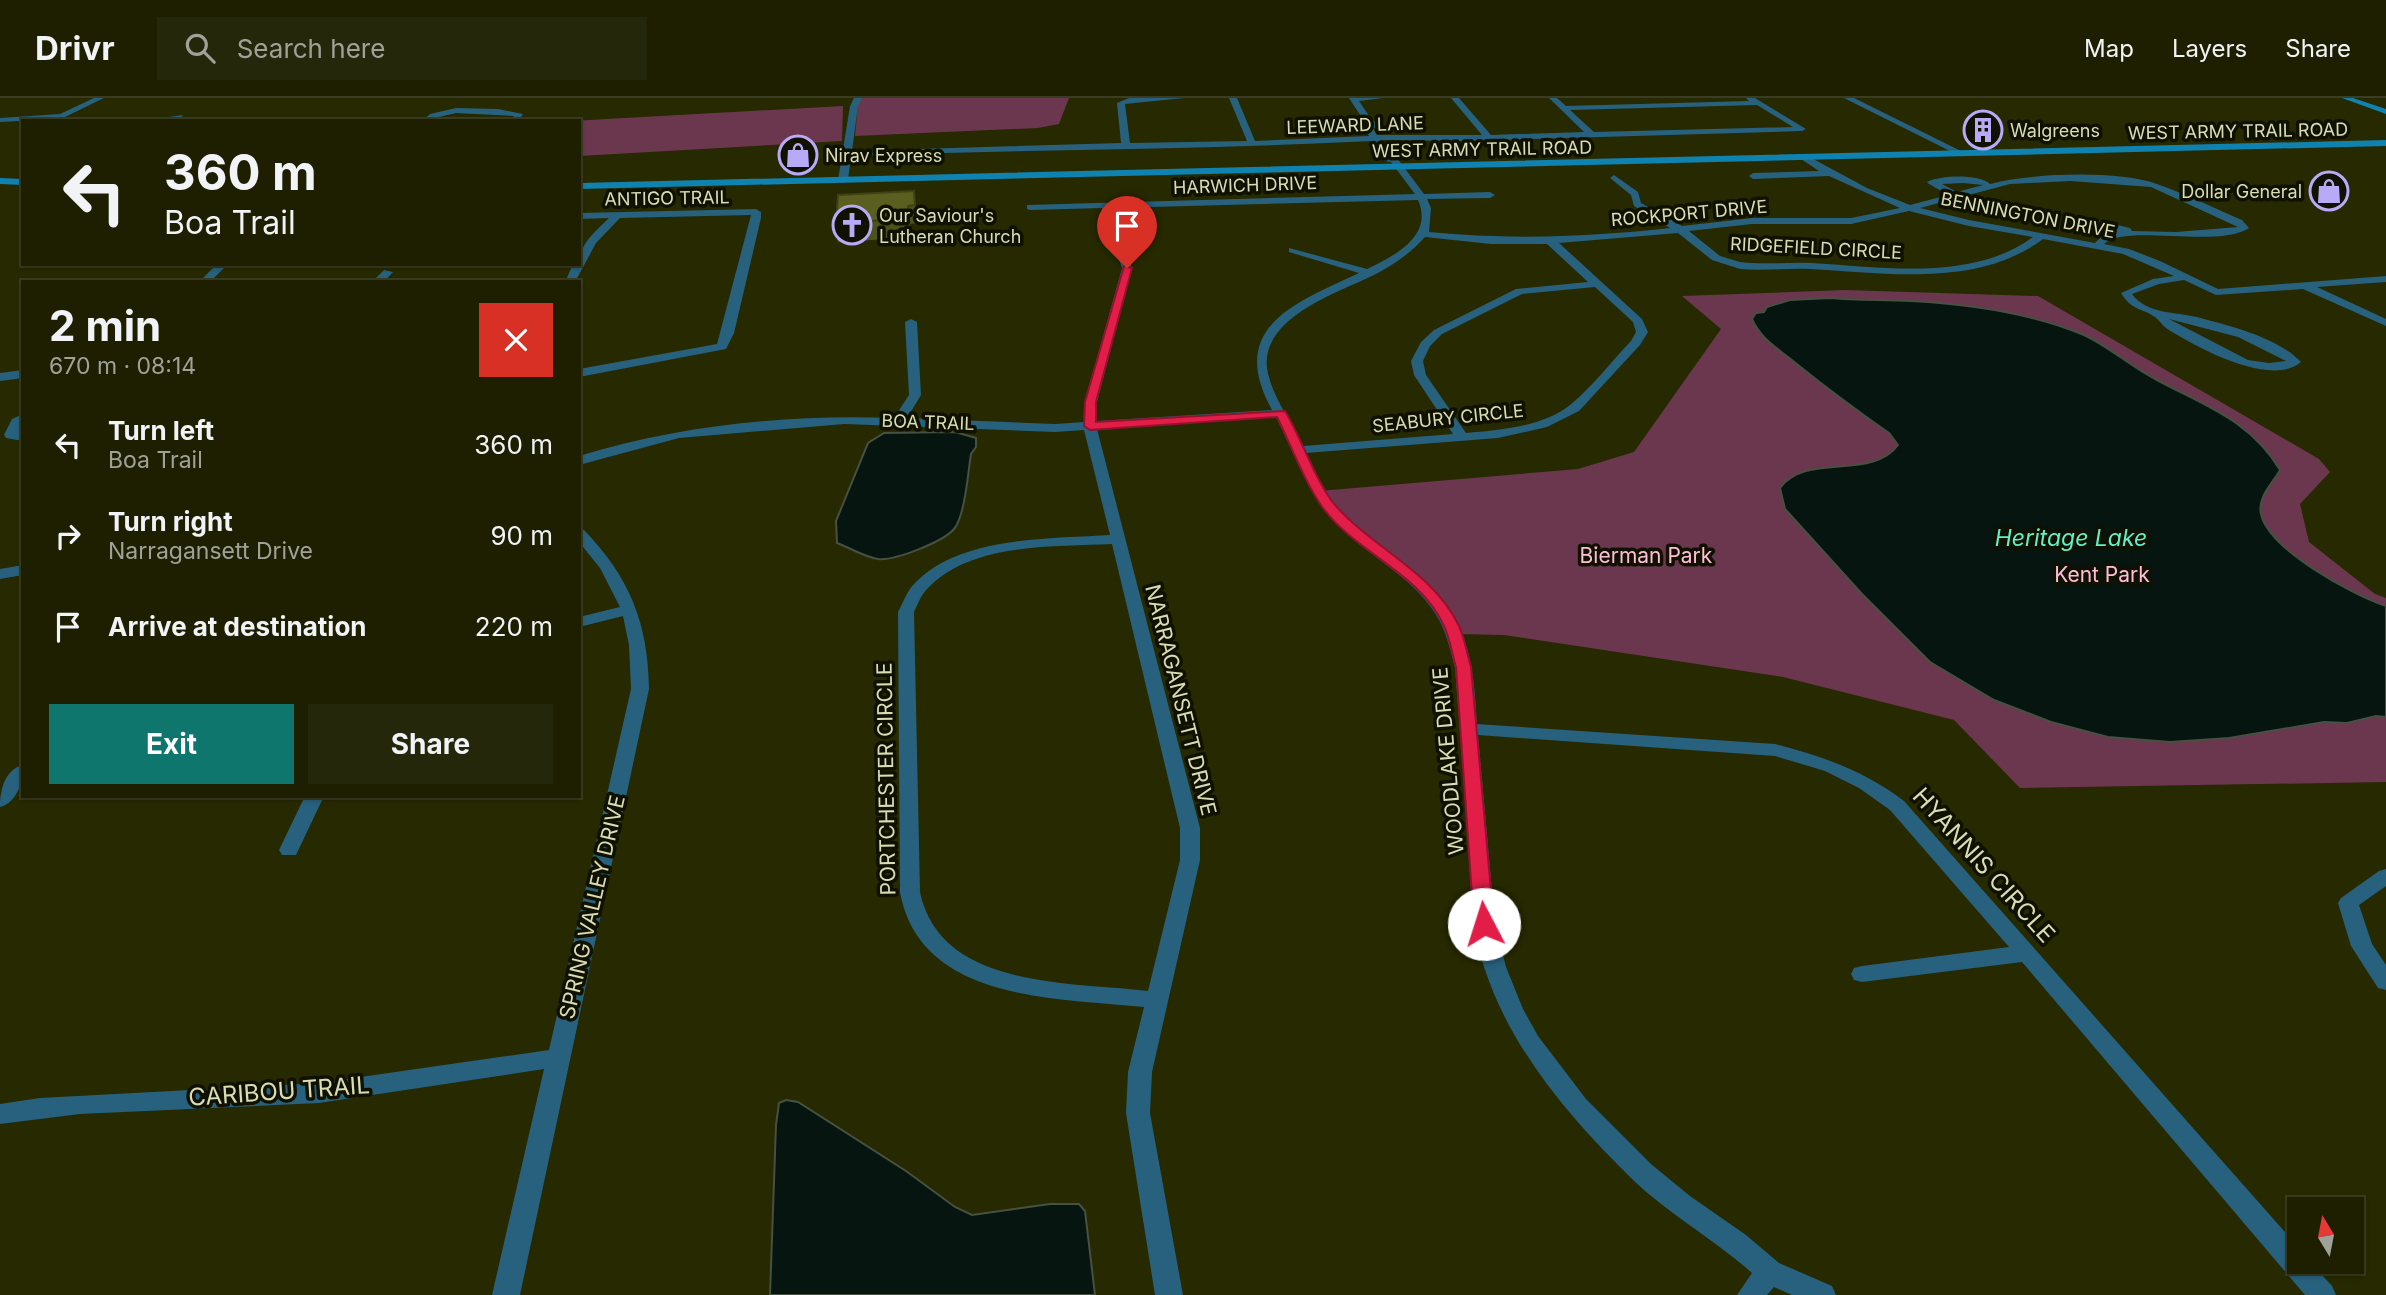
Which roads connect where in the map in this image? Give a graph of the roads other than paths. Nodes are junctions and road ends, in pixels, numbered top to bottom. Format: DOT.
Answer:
graph roads {
  1 [pos="100,98"];
  2 [pos="858,98"];
  3 [pos="1180,98"];
  4 [pos="1233,98"];
  5 [pos="1353,98"];
  6 [pos="1379,98"];
  7 [pos="1455,98"];
  8 [pos="1553,98"];
  9 [pos="1749,98"];
  10 [pos="1848,98"];
  11 [pos="2346,98"];
  12 [pos="496,101"];
  13 [pos="1759,103"];
  14 [pos="1563,108"];
  15 [pos="482,112"];
  16 [pos="2386,112"];
  17 [pos="180,117"];
  18 [pos="61,118"];
  19 [pos="21,119"];
  20 [pos="30,119"];
  21 [pos="168,119"];
  22 [pos="428,119"];
  23 [pos="468,119"];
  24 [pos="515,119"];
  25 [pos="0,120"];
  26 [pos="1368,121"];
  27 [pos="1592,135"];
  28 [pos="1386,137"];
  29 [pos="1488,137"];
  30 [pos="1372,138"];
  31 [pos="2386,143"];
  32 [pos="1252,144"];
  33 [pos="1126,147"];
  34 [pos="1962,153"];
  35 [pos="847,154"];
  36 [pos="1817,156"];
  37 [pos="1804,157"];
  38 [pos="1397,163"];
  39 [pos="1833,173"];
  40 [pos="1753,176"];
  41 [pos="1614,178"];
  42 [pos="843,180"];
  43 [pos="0,181"];
  44 [pos="21,182"];
  45 [pos="1997,184"];
  46 [pos="581,186"];
  47 [pos="1490,194"];
  48 [pos="1955,195"];
  49 [pos="1420,196"];
  50 [pos="1106,205"];
  51 [pos="1030,206"];
  52 [pos="1909,208"];
  53 [pos="617,215"];
  54 [pos="581,216"];
  55 [pos="1680,230"];
  56 [pos="2137,233"];
  57 [pos="1422,234"];
  58 [pos="2110,235"];
  59 [pos="2041,236"];
  60 [pos="1550,241"];
  61 [pos="2097,246"];
  62 [pos="1293,250"];
  63 [pos="581,260"];
  64 [pos="221,266"];
  65 [pos="388,272"];
  66 [pos="1370,273"];
  67 [pos="2186,278"];
  68 [pos="2386,279"];
  69 [pos="206,280"];
  70 [pos="379,280"];
  71 [pos="1597,284"];
  72 [pos="2304,285"];
  73 [pos="2157,313"];
  74 [pos="911,322"];
  75 [pos="2386,323"];
  76 [pos="581,373"];
  77 [pos="21,374"];
  78 [pos="0,377"];
  79 [pos="1280,414"];
  80 [pos="21,420"];
  81 [pos="899,421"];
  82 [pos="1090,426"];
  83 [pos="21,437"];
  84 [pos="1462,437"];
  85 [pos="1299,450"];
  86 [pos="581,460"];
  87 [pos="581,535"];
  88 [pos="1118,539"];
  89 [pos="21,570"];
  90 [pos="0,574"];
  91 [pos="630,609"];
  92 [pos="581,621"];
  93 [pos="1468,729"];
  94 [pos="21,774"];
  95 [pos="314,798"];
  96 [pos="0,801"];
  97 [pos="289,850"];
  98 [pos="2386,876"];
  99 [pos="2027,953"];
  100 [pos="1862,974"];
  101 [pos="2386,982"];
  102 [pos="1156,1000"];
  103 [pos="557,1058"];
  104 [pos="0,1114"];
  105 [pos="1769,1272"];
  106 [pos="506,1295"];
  107 [pos="1169,1295"];
  108 [pos="1751,1295"];
  109 [pos="1822,1295"];
  110 [pos="2322,1295"];
  1 -- 18 [label="street"];
  2 -- 35 [label="street"];
  3 -- 33 [label="street"];
  4 -- 32 [label="street"];
  5 -- 6 [label="street"];
  5 -- 26 [label="street"];
  7 -- 29 [label="street"];
  8 -- 14 [label="street"];
  9 -- 13 [label="street, LEEWARD LANE"];
  10 -- 34 [label="street"];
  11 -- 16 [label="main road"];
  12 -- 15 [label="street"];
  13 -- 14 [label="street"];
  13 -- 27 [label="street, LEEWARD LANE"];
  14 -- 27 [label="street"];
  15 -- 22 [label="street"];
  15 -- 23 [label="street"];
  15 -- 24 [label="street"];
  17 -- 21 [label="street"];
  18 -- 20 [label="street"];
  19 -- 25 [label="street"];
  26 -- 28 [label="street"];
  26 -- 30 [label="street"];
  27 -- 29 [label="street, LEEWARD LANE"];
  28 -- 29 [label="street, LEEWARD LANE"];
  28 -- 30 [label="street, LEEWARD LANE"];
  28 -- 38 [label="street"];
  30 -- 32 [label="street, LEEWARD LANE"];
  30 -- 38 [label="street"];
  31 -- 34 [label="main road, WEST ARMY TRAIL ROAD"];
  32 -- 33 [label="street, LEEWARD LANE"];
  33 -- 35 [label="street, LEEWARD LANE"];
  34 -- 36 [label="main road, WEST ARMY TRAIL ROAD"];
  35 -- 42 [label="street"];
  36 -- 37 [label="main road, WEST ARMY TRAIL ROAD"];
  36 -- 39 [label="street, BENNINGTON DRIVE"];
  37 -- 38 [label="main road, WEST ARMY TRAIL ROAD"];
  37 -- 39 [label="street, BENNINGTON DRIVE"];
  38 -- 42 [label="main road, WEST ARMY TRAIL ROAD"];
  38 -- 49 [label="street"];
  39 -- 40 [label="street"];
  39 -- 52 [label="street, BENNINGTON DRIVE"];
  41 -- 55 [label="street, RIDGEFIELD CIRCLE"];
  42 -- 46 [label="main road, WEST ARMY TRAIL ROAD"];
  43 -- 44 [label="main road"];
  45 -- 48 [label="street, ROCKPORT DRIVE"];
  45 -- 48 [label="street, ROCKPORT DRIVE"];
  45 -- 56 [label="street, ROCKPORT DRIVE"];
  47 -- 49 [label="street, HARWICH DRIVE"];
  48 -- 52 [label="street, ROCKPORT DRIVE"];
  49 -- 50 [label="street, HARWICH DRIVE"];
  49 -- 57 [label="street"];
  50 -- 51 [label="street, HARWICH DRIVE"];
  50 -- 82 [label="street, NARRAGANSETT DRIVE"];
  52 -- 55 [label="street, ROCKPORT DRIVE"];
  52 -- 59 [label="street, BENNINGTON DRIVE"];
  53 -- 54 [label="street, ANTIGO TRAIL"];
  53 -- 63 [label="street"];
  53 -- 76 [label="street, ANTIGO TRAIL"];
  55 -- 59 [label="street, RIDGEFIELD CIRCLE"];
  55 -- 60 [label="street, ROCKPORT DRIVE"];
  56 -- 58 [label="street"];
  56 -- 58 [label="street"];
  57 -- 60 [label="street, ROCKPORT DRIVE"];
  57 -- 66 [label="street, WOODLAKE DRIVE"];
  58 -- 61 [label="street"];
  59 -- 61 [label="street, BENNINGTON DRIVE"];
  60 -- 71 [label="street, SEABURY CIRCLE"];
  61 -- 67 [label="street, BENNINGTON DRIVE"];
  62 -- 66 [label="street"];
  64 -- 69 [label="street"];
  65 -- 70 [label="street"];
  66 -- 79 [label="street, WOODLAKE DRIVE"];
  67 -- 72 [label="street, BENNINGTON DRIVE"];
  67 -- 73 [label="street"];
  68 -- 72 [label="street"];
  71 -- 84 [label="street, SEABURY CIRCLE"];
  71 -- 84 [label="street"];
  72 -- 75 [label="street"];
  73 -- 73 [label="street"];
  74 -- 81 [label="street"];
  77 -- 78 [label="street"];
  79 -- 82 [label="street, BOA TRAIL"];
  79 -- 85 [label="street, WOODLAKE DRIVE"];
  80 -- 83 [label="street"];
  81 -- 82 [label="street, BOA TRAIL"];
  81 -- 86 [label="street, BOA TRAIL"];
  82 -- 88 [label="street, NARRAGANSETT DRIVE"];
  84 -- 85 [label="street, SEABURY CIRCLE"];
  85 -- 93 [label="street, WOODLAKE DRIVE"];
  87 -- 91 [label="street, SPRING VALLEY DRIVE"];
  88 -- 102 [label="street, NARRAGANSETT DRIVE"];
  88 -- 102 [label="street, PORTCHESTER CIRCLE"];
  89 -- 90 [label="street"];
  91 -- 92 [label="street"];
  91 -- 103 [label="street, SPRING VALLEY DRIVE"];
  93 -- 99 [label="street, HYANNIS CIRCLE"];
  93 -- 105 [label="street, WOODLAKE DRIVE"];
  94 -- 96 [label="street"];
  95 -- 97 [label="street"];
  98 -- 101 [label="street"];
  99 -- 100 [label="street"];
  99 -- 110 [label="street, HYANNIS CIRCLE"];
  102 -- 107 [label="street, NARRAGANSETT DRIVE"];
  103 -- 104 [label="street, CARIBOU TRAIL"];
  103 -- 106 [label="street, SPRING VALLEY DRIVE"];
  105 -- 108 [label="street"];
  105 -- 109 [label="street, WOODLAKE DRIVE"];
}
